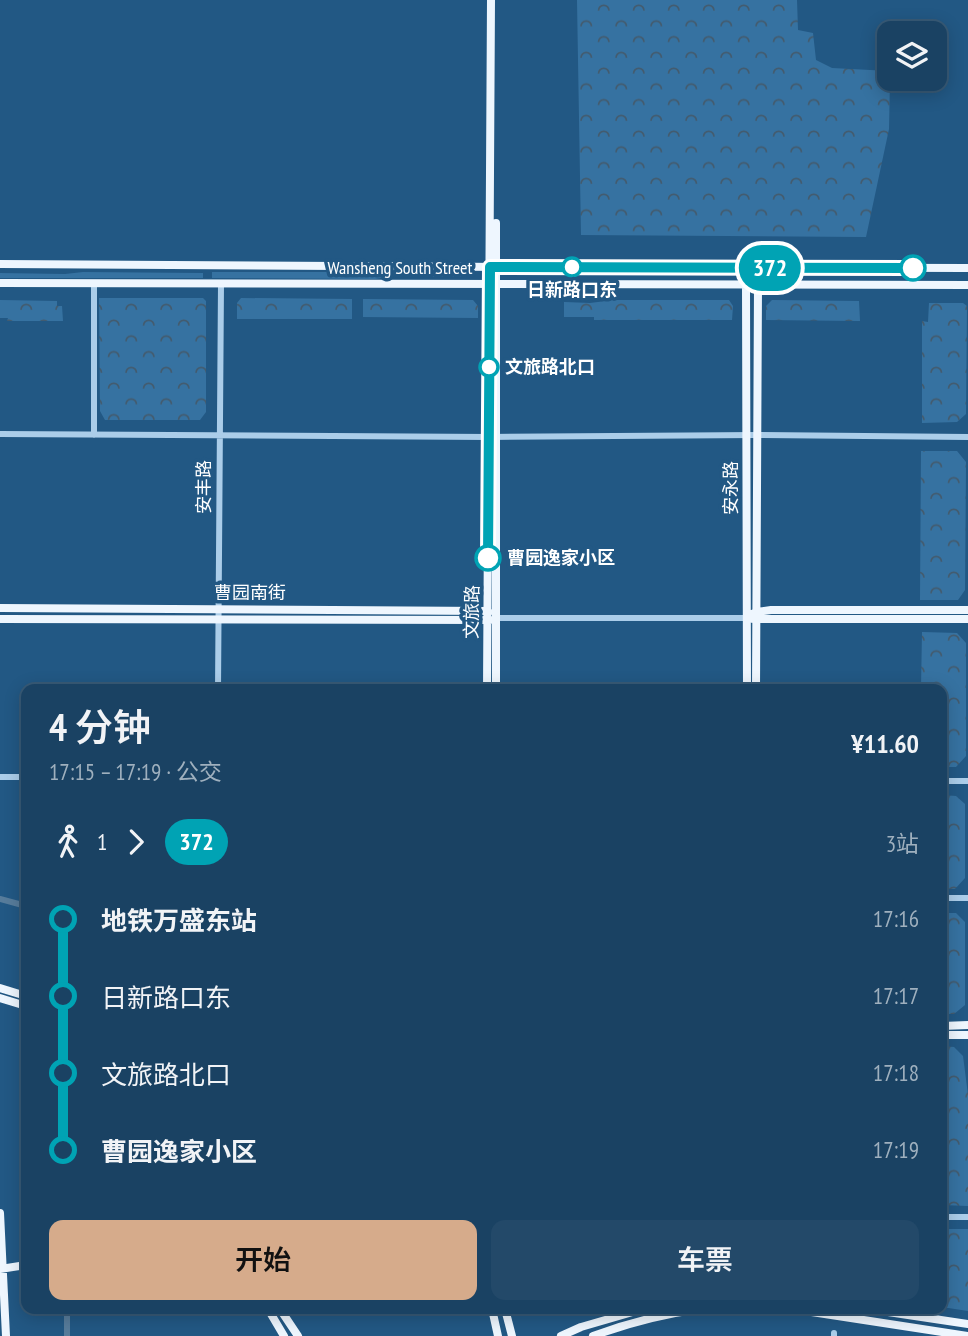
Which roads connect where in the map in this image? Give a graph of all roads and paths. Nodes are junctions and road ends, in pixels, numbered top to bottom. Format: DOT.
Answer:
graph roads {
  1 [pos="494,0"];
  2 [pos="0,264"];
  3 [pos="493,267"];
  4 [pos="968,268"];
  5 [pos="0,283"];
  6 [pos="94,283"];
  7 [pos="221,284"];
  8 [pos="493,284"];
  9 [pos="968,285"];
  10 [pos="746,286"];
  11 [pos="758,286"];
  12 [pos="0,435"];
  13 [pos="94,435"];
  14 [pos="746,435"];
  15 [pos="757,435"];
  16 [pos="219,436"];
  17 [pos="492,437"];
  18 [pos="968,437"];
  19 [pos="0,608"];
  20 [pos="218,609"];
  21 [pos="968,610"];
  22 [pos="487,615"];
  23 [pos="756,616"];
  24 [pos="497,618"];
  25 [pos="746,618"];
  26 [pos="0,619"];
  27 [pos="968,619"];
  28 [pos="218,620"];
  29 [pos="218,684"];
  30 [pos="487,684"];
  31 [pos="496,684"];
  32 [pos="747,684"];
  33 [pos="756,684"];
  34 [pos="0,776"];
  35 [pos="21,777"];
  36 [pos="947,781"];
  37 [pos="968,781"];
  38 [pos="947,898"];
  39 [pos="968,898"];
  40 [pos="0,988"];
  41 [pos="21,994"];
  42 [pos="0,998"];
  43 [pos="21,1004"];
  44 [pos="968,1025"];
  45 [pos="947,1026"];
  46 [pos="968,1034"];
  47 [pos="947,1035"];
  48 [pos="0,1213"];
  49 [pos="947,1217"];
  50 [pos="968,1217"];
  51 [pos="21,1266"];
  52 [pos="1,1269"];
  53 [pos="271,1314"];
  54 [pos="283,1314"];
  55 [pos="493,1314"];
  56 [pos="506,1314"];
  57 [pos="606,1314"];
  58 [pos="627,1314"];
  59 [pos="674,1314"];
  60 [pos="825,1314"];
  61 [pos="901,1314"];
  62 [pos="607,1320"];
  63 [pos="968,1324"];
  64 [pos="6,1336"];
  65 [pos="284,1336"];
  66 [pos="298,1336"];
  67 [pos="498,1336"];
  68 [pos="512,1336"];
  69 [pos="561,1336"];
  70 [pos="593,1336"];
  71 [pos="968,1336"];
  1 -- 3 [label="main road"];
  2 -- 3 [label="main road, Wansheng South Street"];
  3 -- 4 [label="main road, Wansheng South Street"];
  3 -- 8 [label="main road"];
  5 -- 6 [label="main road, Wansheng South Street"];
  6 -- 7 [label="main road, Wansheng South Street"];
  6 -- 13 [label="street"];
  7 -- 8 [label="main road, Wansheng South Street"];
  7 -- 16 [label="street, 安丰路"];
  8 -- 10 [label="main road, Wansheng South Street"];
  8 -- 17 [label="main road"];
  9 -- 11 [label="main road, Wansheng South Street"];
  10 -- 11 [label="main road, Wansheng South Street"];
  10 -- 14 [label="main road, 安永路"];
  11 -- 15 [label="main road, 安永路"];
  12 -- 13 [label="street"];
  13 -- 16 [label="street"];
  14 -- 15 [label="street"];
  14 -- 17 [label="street"];
  14 -- 25 [label="main road, 安永路"];
  15 -- 18 [label="street"];
  15 -- 23 [label="main road, 安永路"];
  16 -- 17 [label="street"];
  16 -- 20 [label="street, 安丰路"];
  17 -- 22 [label="main road, 文旅路"];
  17 -- 24 [label="main road"];
  19 -- 20 [label="main road, 曹园南街"];
  20 -- 22 [label="main road, 曹园南街"];
  20 -- 28 [label="street, 安丰路"];
  21 -- 23 [label="main road, 曹园南街"];
  22 -- 24 [label="main road, 曹园南街"];
  22 -- 28 [label="main road, 曹园南街"];
  22 -- 30 [label="main road, 文旅路"];
  23 -- 25 [label="main road, 曹园南街"];
  23 -- 27 [label="main road, 曹园南街"];
  23 -- 33 [label="main road, 安永路"];
  24 -- 25 [label="street, 曹园南街"];
  24 -- 31 [label="main road"];
  25 -- 32 [label="main road, 安永路"];
  26 -- 28 [label="main road, 曹园南街"];
  28 -- 29 [label="street, 安丰路"];
  34 -- 35 [label="street"];
  36 -- 37 [label="street"];
  38 -- 39 [label="street"];
  40 -- 41 [label="main road"];
  42 -- 43 [label="main road"];
  44 -- 45 [label="main road"];
  46 -- 47 [label="main road"];
  48 -- 52 [label="main road"];
  49 -- 50 [label="street"];
  51 -- 52 [label="main road"];
  52 -- 64 [label="main road"];
  53 -- 65 [label="main road"];
  54 -- 66 [label="main road"];
  55 -- 67 [label="main road"];
  56 -- 68 [label="main road"];
  57 -- 62 [label="main road"];
  58 -- 62 [label="main road"];
  59 -- 70 [label="main road"];
  60 -- 71 [label="main road"];
  61 -- 63 [label="main road"];
  62 -- 69 [label="main road"];
}
